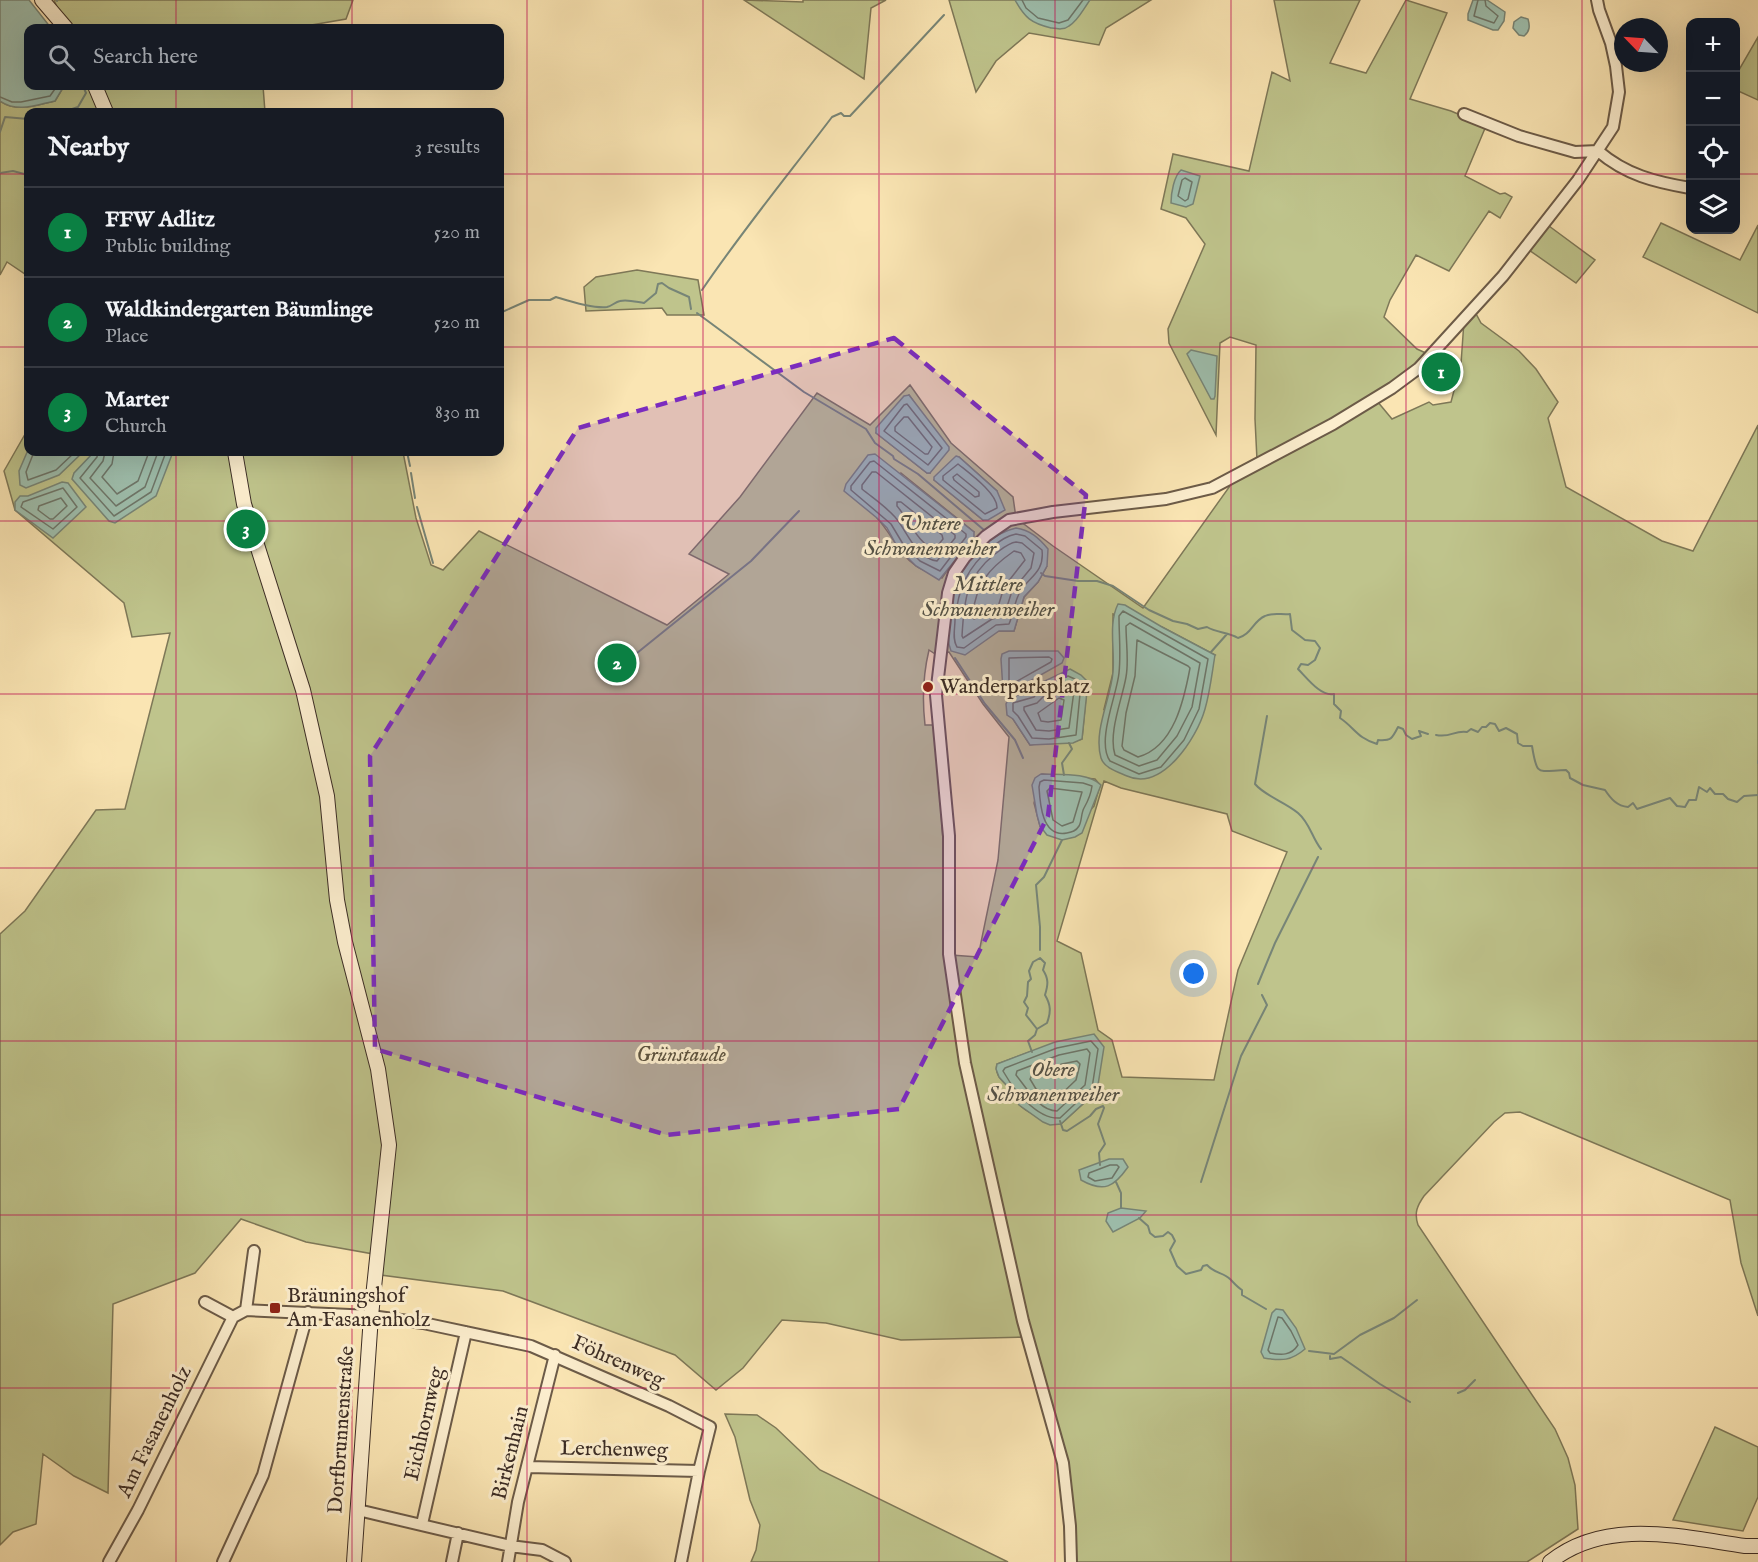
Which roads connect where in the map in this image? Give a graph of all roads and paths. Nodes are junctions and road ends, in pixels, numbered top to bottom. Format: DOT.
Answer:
graph roads {
  1 [pos="42,0"];
  2 [pos="1597,0"];
  3 [pos="63,24"];
  4 [pos="97,90"];
  5 [pos="104,108"];
  6 [pos="1464,114"];
  7 [pos="1598,151"];
  8 [pos="1686,187"];
  9 [pos="236,456"];
  10 [pos="254,1251"];
  11 [pos="205,1302"];
  12 [pos="246,1310"];
  13 [pos="308,1312"];
  14 [pos="371,1316"];
  15 [pos="233,1317"];
  16 [pos="466,1332"];
  17 [pos="555,1355"];
  18 [pos="528,1467"];
  19 [pos="699,1471"];
  20 [pos="358,1510"];
  21 [pos="422,1524"];
  22 [pos="458,1533"];
  23 [pos="510,1546"];
  24 [pos="1758,1546"];
  25 [pos="109,1562"];
  26 [pos="222,1562"];
  27 [pos="354,1562"];
  28 [pos="452,1562"];
  29 [pos="508,1562"];
  30 [pos="566,1562"];
  31 [pos="681,1562"];
  32 [pos="1071,1562"];
  33 [pos="1550,1562"];
  1 -- 3 [label="street"];
  2 -- 7 [label="street"];
  4 -- 5 [label="street"];
  6 -- 7 [label="street"];
  7 -- 8 [label="street"];
  7 -- 32 [label="street"];
  9 -- 14 [label="street, Dorfbrunnenstraße"];
  10 -- 12 [label="street"];
  11 -- 15 [label="street"];
  12 -- 13 [label="street"];
  12 -- 15 [label="street"];
  13 -- 14 [label="street"];
  13 -- 26 [label="street"];
  14 -- 16 [label="street, Föhrenweg"];
  14 -- 20 [label="street, Dorfbrunnenstraße"];
  15 -- 25 [label="street, Am Fasanenholz"];
  16 -- 17 [label="street, Föhrenweg"];
  16 -- 21 [label="street, Eichhornweg"];
  17 -- 18 [label="street, Birkenhain"];
  17 -- 19 [label="street, Föhrenweg"];
  18 -- 19 [label="street, Lerchenweg"];
  18 -- 23 [label="street, Birkenhain"];
  19 -- 31 [label="street, Föhrenweg"];
  20 -- 21 [label="street"];
  20 -- 27 [label="street, Dorfbrunnenstraße"];
  21 -- 22 [label="street"];
  22 -- 23 [label="street"];
  22 -- 28 [label="street"];
  23 -- 29 [label="street, Birkenhain"];
  23 -- 30 [label="street"];
  24 -- 33 [label="street"];
}
